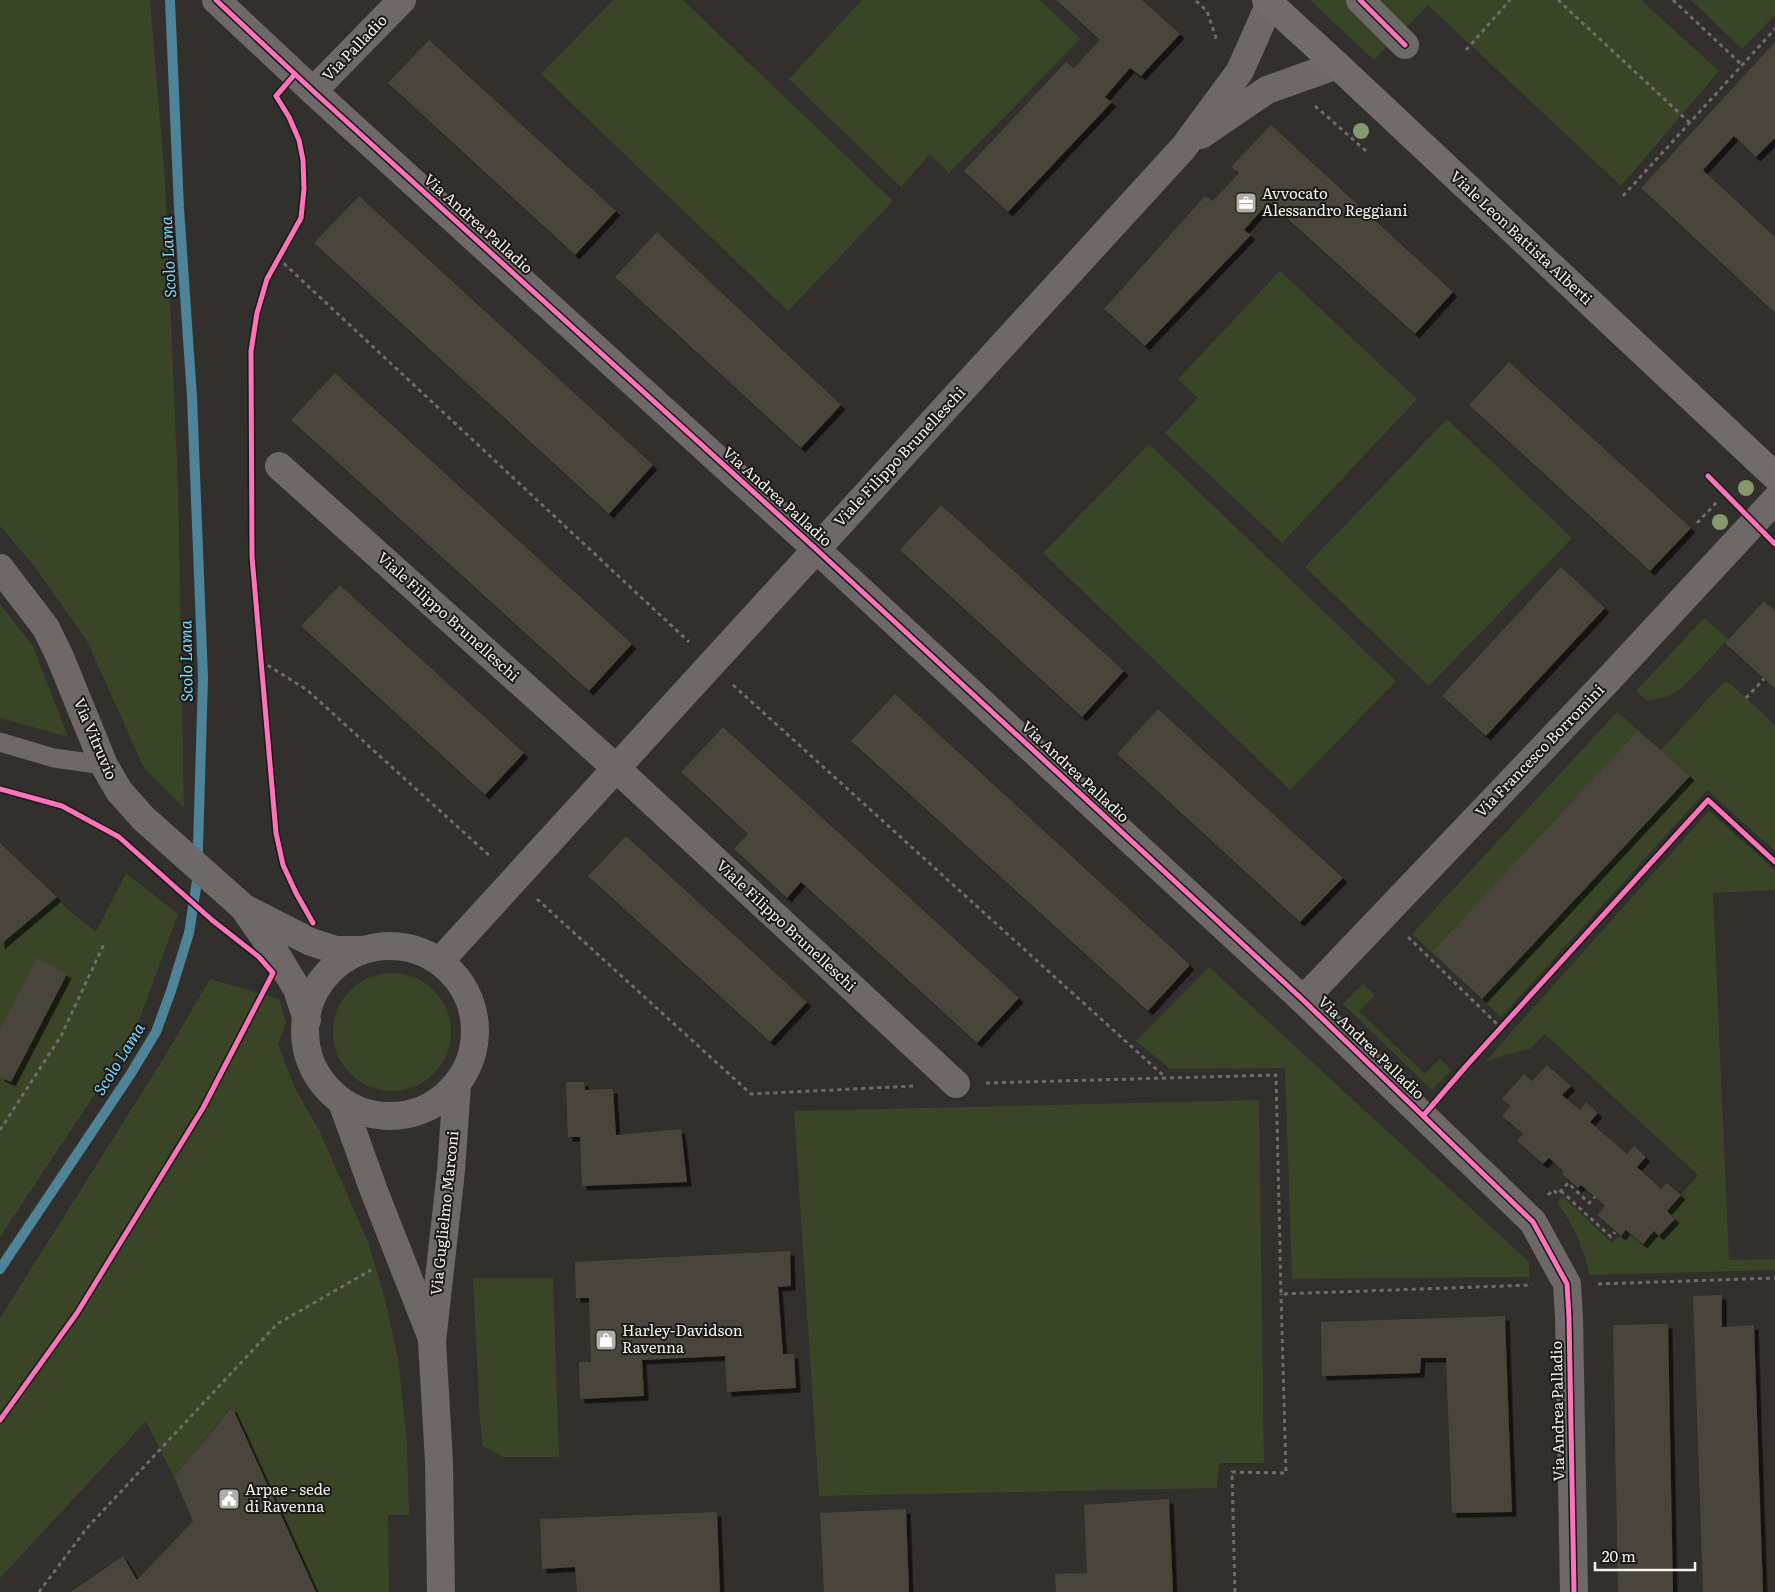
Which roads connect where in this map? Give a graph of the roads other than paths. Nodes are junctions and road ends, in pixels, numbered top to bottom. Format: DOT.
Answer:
graph roads {
  1 [pos="402,0"];
  2 [pos="1360,0"];
  3 [pos="218,2"];
  4 [pos="1268,2"];
  5 [pos="1405,45"];
  6 [pos="1337,65"];
  7 [pos="313,91"];
  8 [pos="1184,147"];
  9 [pos="279,466"];
  10 [pos="1775,476"];
  11 [pos="1775,500"];
  12 [pos="816,549"];
  13 [pos="0,568"];
  14 [pos="0,742"];
  15 [pos="104,765"];
  16 [pos="617,769"];
  17 [pos="238,902"];
  18 [pos="364,950"];
  19 [pos="440,961"];
  20 [pos="1304,1000"];
  21 [pos="307,1020"];
  22 [pos="457,1084"];
  23 [pos="956,1084"];
  24 [pos="342,1102"];
  25 [pos="432,1341"];
  26 [pos="441,1592"];
  27 [pos="1574,1592"];
  1 -- 7 [label="street, Via Palladio"];
  2 -- 5 [label="street"];
  3 -- 7 [label="street, Via Palladio"];
  4 -- 6 [label="main road, Viale Leon Battista Alberti"];
  4 -- 8 [label="street, Viale Filippo Brunelleschi"];
  6 -- 8 [label="street, Viale Filippo Brunelleschi"];
  6 -- 10 [label="main road, Viale Leon Battista Alberti"];
  7 -- 12 [label="street, Via Andrea Palladio"];
  8 -- 12 [label="street, Viale Filippo Brunelleschi"];
  9 -- 16 [label="street, Viale Filippo Brunelleschi"];
  11 -- 20 [label="street, Via Francesco Borromini"];
  12 -- 16 [label="street, Viale Filippo Brunelleschi"];
  12 -- 20 [label="street, Via Andrea Palladio"];
  13 -- 15 [label="street, Via Vitruvio"];
  14 -- 15 [label="lane"];
  15 -- 17 [label="street, Via Vitruvio"];
  16 -- 19 [label="street, Viale Filippo Brunelleschi"];
  16 -- 23 [label="street, Viale Filippo Brunelleschi"];
  17 -- 18 [label="street, Via Vitruvio"];
  17 -- 21 [label="street, Via Vitruvio"];
  18 -- 19 [label="street"];
  18 -- 21 [label="street"];
  19 -- 22 [label="street"];
  20 -- 27 [label="street, Via Andrea Palladio"];
  21 -- 24 [label="street"];
  22 -- 24 [label="street"];
  22 -- 25 [label="street, Via Guglielmo Marconi"];
  24 -- 25 [label="street, Via Guglielmo Marconi"];
  25 -- 26 [label="street, Via Guglielmo Marconi"];
}
